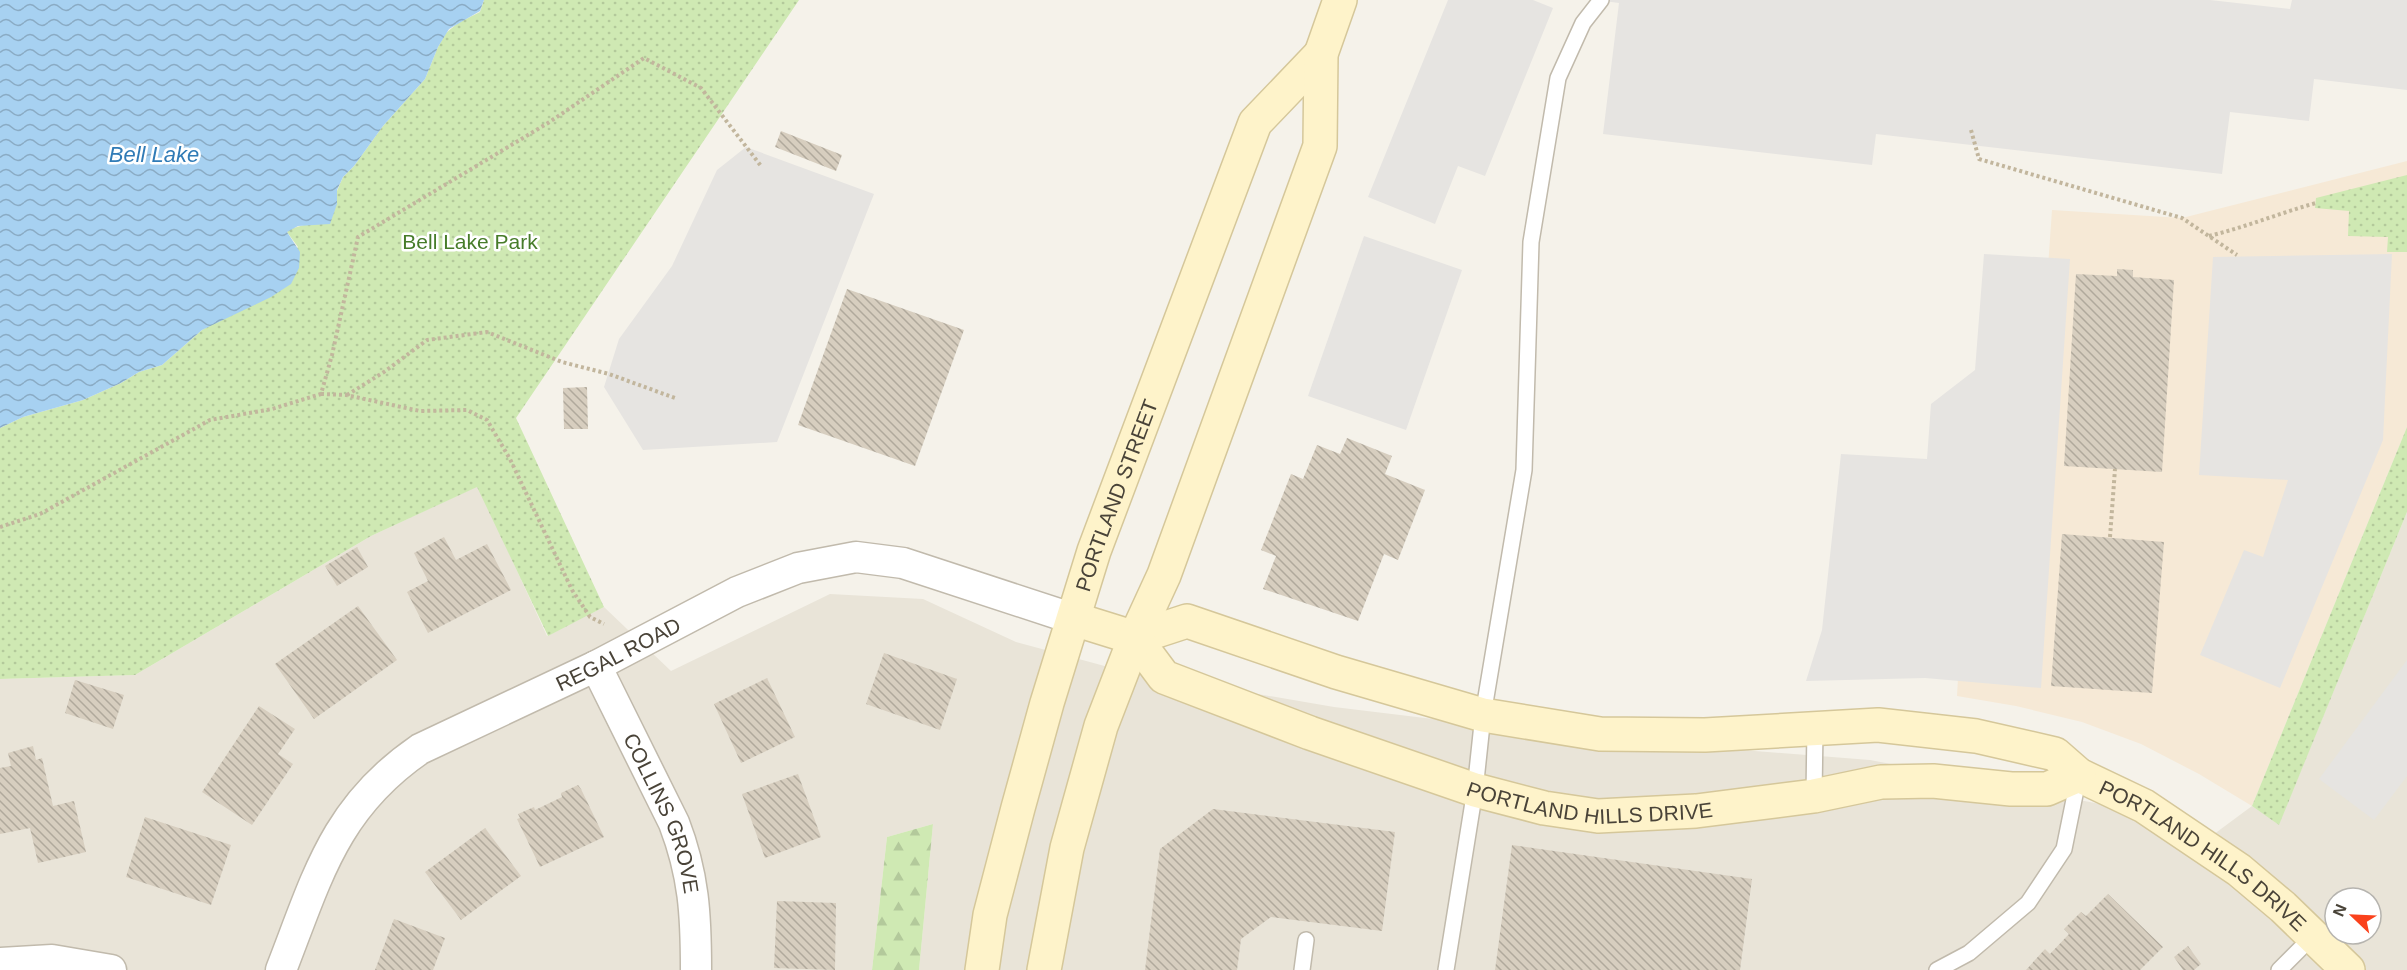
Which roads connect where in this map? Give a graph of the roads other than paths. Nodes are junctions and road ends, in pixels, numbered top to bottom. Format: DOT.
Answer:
graph roads {
  1 [pos="1340,0"];
  2 [pos="1600,0"];
  3 [pos="1321,54"];
  4 [pos="1074,618"];
  5 [pos="1135,638"];
  6 [pos="596,666"];
  7 [pos="1483,715"];
  8 [pos="1815,728"];
  9 [pos="2079,775"];
  10 [pos="1475,790"];
  11 [pos="1814,796"];
  12 [pos="2312,937"];
  13 [pos="1306,940"];
  14 [pos="0,963"];
  15 [pos="111,970"];
  16 [pos="281,970"];
  17 [pos="696,970"];
  18 [pos="982,970"];
  19 [pos="1044,970"];
  20 [pos="1302,970"];
  21 [pos="1446,970"];
  22 [pos="1937,970"];
  23 [pos="2279,970"];
  24 [pos="2348,970"];
  1 -- 3 [label="street, PORTLAND STREET"];
  2 -- 7 [label="lane"];
  3 -- 4 [label="street, PORTLAND STREET"];
  3 -- 5 [label="street, PORTLAND STREET"];
  4 -- 5 [label="street"];
  4 -- 6 [label="street, REGAL ROAD"];
  4 -- 18 [label="street, PORTLAND STREET"];
  5 -- 7 [label="street, PORTLAND HILLS DRIVE"];
  5 -- 10 [label="street, PORTLAND HILLS DRIVE"];
  5 -- 19 [label="street, PORTLAND STREET"];
  6 -- 16 [label="street, REGAL ROAD"];
  6 -- 17 [label="street, COLLINS GROVE"];
  7 -- 8 [label="street, PORTLAND HILLS DRIVE"];
  7 -- 10 [label="lane"];
  8 -- 9 [label="street, PORTLAND HILLS DRIVE"];
  8 -- 11 [label="lane"];
  9 -- 11 [label="street, PORTLAND HILLS DRIVE"];
  9 -- 12 [label="street, PORTLAND HILLS DRIVE"];
  9 -- 22 [label="lane"];
  10 -- 11 [label="street, PORTLAND HILLS DRIVE"];
  10 -- 21 [label="lane"];
  12 -- 23 [label="lane"];
  12 -- 24 [label="street, PORTLAND HILLS DRIVE"];
  13 -- 20 [label="lane"];
  14 -- 15 [label="street"];
}
